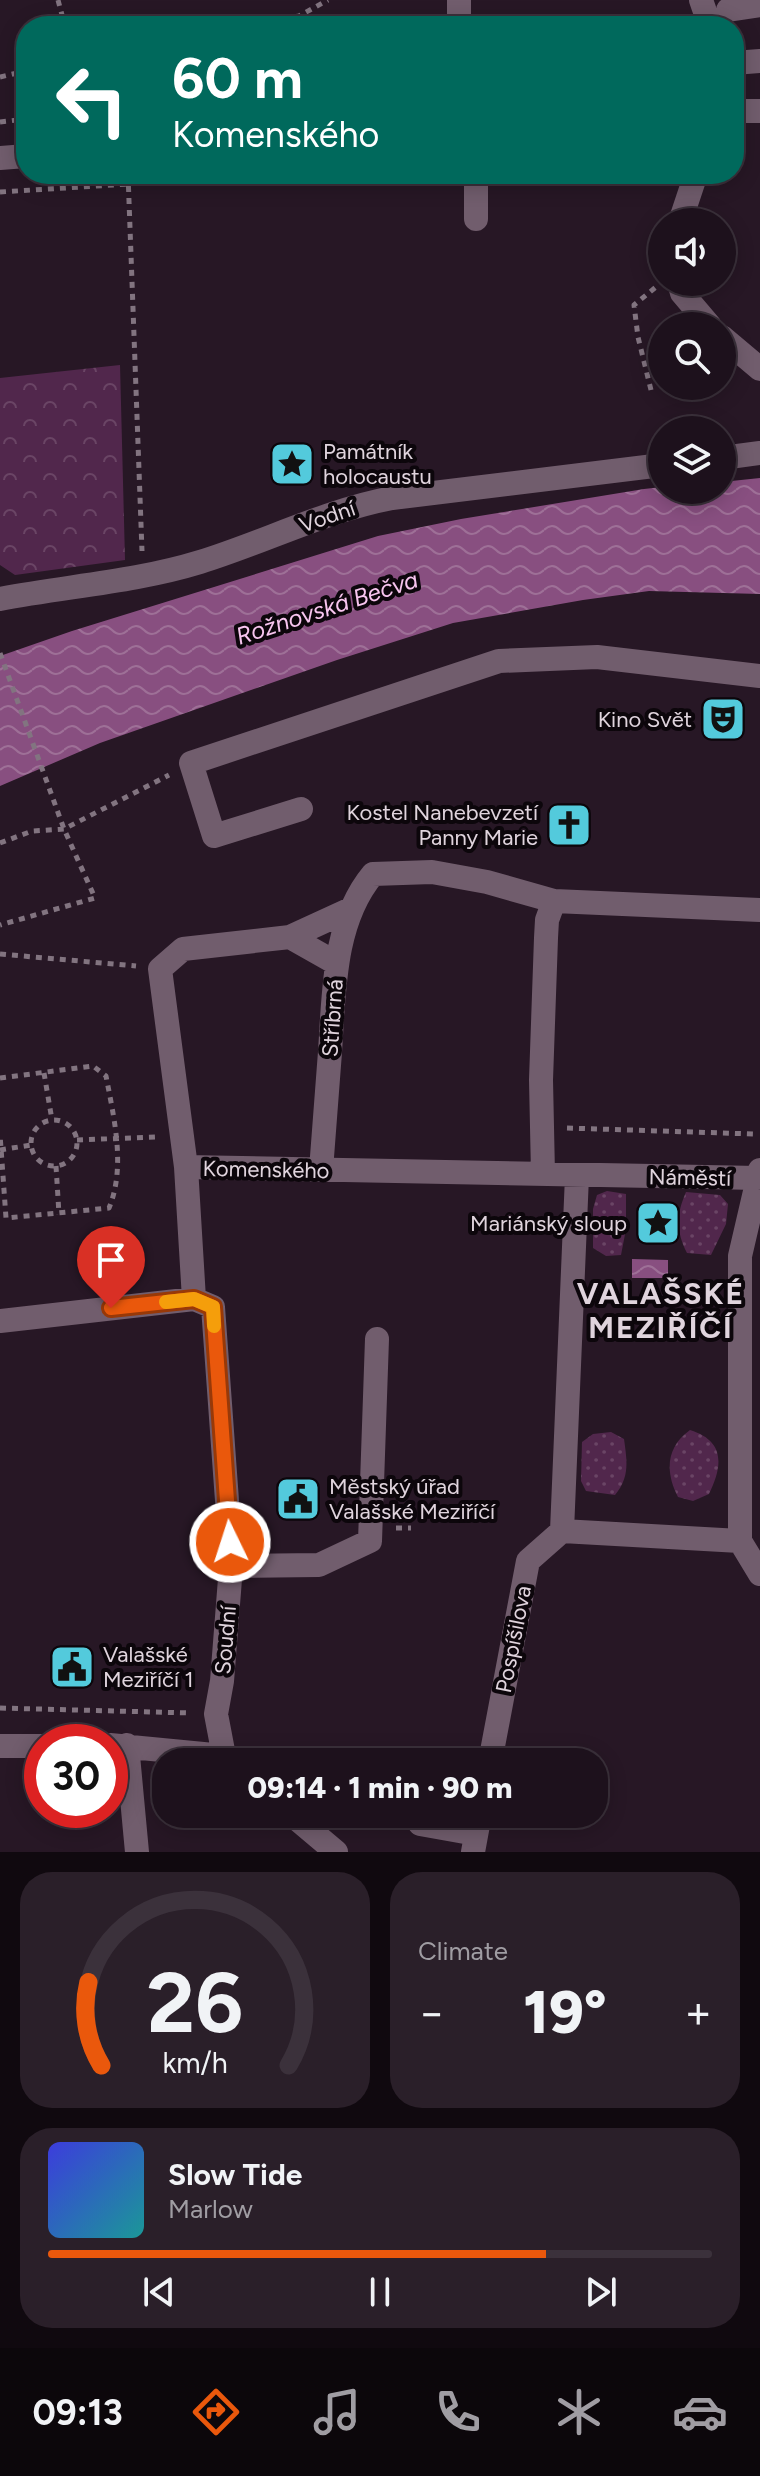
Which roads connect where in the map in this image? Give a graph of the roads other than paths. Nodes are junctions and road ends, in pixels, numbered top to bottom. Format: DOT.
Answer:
graph roads {
  1 [pos="701,0"];
  2 [pos="760,5"];
  3 [pos="717,16"];
  4 [pos="725,16"];
  5 [pos="476,184"];
  6 [pos="693,184"];
  7 [pos="685,208"];
  8 [pos="476,219"];
  9 [pos="685,296"];
  10 [pos="698,312"];
  11 [pos="736,349"];
  12 [pos="760,369"];
  13 [pos="760,453"];
  14 [pos="736,456"];
  15 [pos="648,467"];
  16 [pos="0,599"];
  17 [pos="760,676"];
  18 [pos="301,809"];
  19 [pos="554,901"];
  20 [pos="351,909"];
  21 [pos="760,910"];
  22 [pos="290,937"];
  23 [pos="336,963"];
  24 [pos="186,1167"];
  25 [pos="321,1170"];
  26 [pos="543,1174"];
  27 [pos="759,1174"];
  28 [pos="577,1176"];
  29 [pos="194,1299"];
  30 [pos="0,1321"];
  31 [pos="377,1339"];
  32 [pos="562,1531"];
  33 [pos="740,1541"];
  34 [pos="231,1566"];
  35 [pos="760,1574"];
  36 [pos="128,1746"];
  37 [pos="24,1747"];
  38 [pos="3,1748"];
  39 [pos="226,1748"];
  40 [pos="493,1748"];
  41 [pos="152,1749"];
  42 [pos="128,1798"];
  43 [pos="308,1828"];
  44 [pos="445,1828"];
  45 [pos="476,1833"];
  46 [pos="137,1852"];
  47 [pos="336,1852"];
  1 -- 3 [label="street"];
  2 -- 4 [label="street"];
  5 -- 8 [label="street"];
  6 -- 7 [label="street"];
  9 -- 10 [label="street"];
  11 -- 12 [label="street"];
  13 -- 14 [label="street"];
  15 -- 16 [label="street, Vodní"];
  17 -- 18 [label="street"];
  19 -- 20 [label="street, Stříbrná"];
  19 -- 21 [label="street"];
  19 -- 26 [label="street"];
  20 -- 22 [label="street"];
  20 -- 23 [label="street, Stříbrná"];
  22 -- 23 [label="street"];
  22 -- 24 [label="street"];
  23 -- 25 [label="street, Stříbrná"];
  24 -- 25 [label="street, Komenského"];
  24 -- 29 [label="street, Komenského"];
  25 -- 26 [label="street, Komenského"];
  26 -- 28 [label="street, Komenského"];
  27 -- 28 [label="street, Náměstí"];
  27 -- 33 [label="street, Náměstí"];
  28 -- 32 [label="street"];
  29 -- 30 [label="street"];
  29 -- 34 [label="street, Soudní"];
  31 -- 34 [label="street"];
  32 -- 33 [label="street"];
  32 -- 40 [label="street, Pospíšilova"];
  33 -- 35 [label="street"];
  34 -- 39 [label="street, Soudní"];
  36 -- 41 [label="street"];
  37 -- 38 [label="street"];
  42 -- 46 [label="street"];
  43 -- 47 [label="street"];
  44 -- 45 [label="street"];
}
